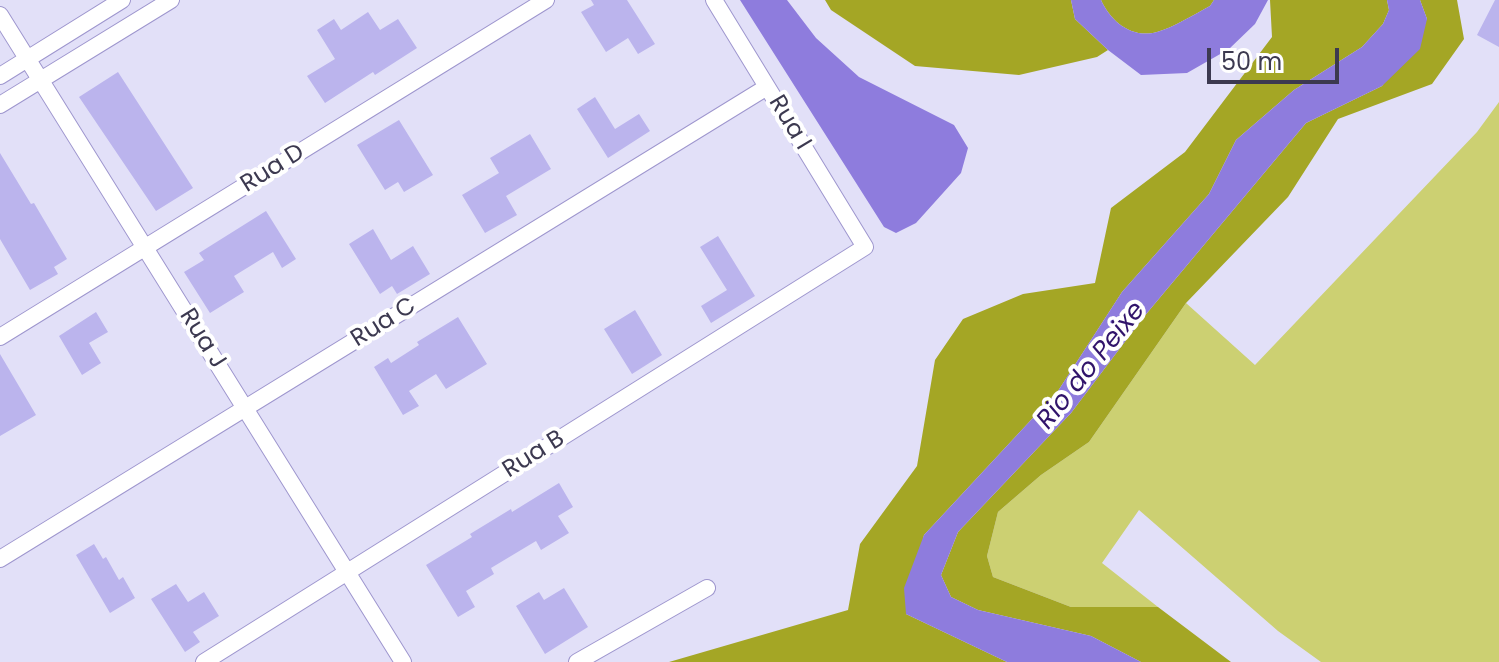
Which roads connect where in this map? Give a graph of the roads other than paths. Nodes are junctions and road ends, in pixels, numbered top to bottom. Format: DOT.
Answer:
graph roads {
  1 [pos="122,0"];
  2 [pos="171,0"];
  3 [pos="546,0"];
  4 [pos="714,0"];
  5 [pos="0,15"];
  6 [pos="27,59"];
  7 [pos="0,76"];
  8 [pos="40,80"];
  9 [pos="767,87"];
  10 [pos="0,105"];
  11 [pos="865,247"];
  12 [pos="145,248"];
  13 [pos="0,337"];
  14 [pos="245,408"];
  15 [pos="0,559"];
  16 [pos="347,573"];
  17 [pos="707,588"];
  18 [pos="204,662"];
  19 [pos="403,662"];
  20 [pos="577,662"];
  1 -- 6 [label="street"];
  2 -- 8 [label="street"];
  3 -- 12 [label="street, Rua D"];
  4 -- 9 [label="street, Rua I"];
  5 -- 6 [label="street, Rua J"];
  6 -- 7 [label="street"];
  6 -- 8 [label="street, Rua J"];
  8 -- 10 [label="street"];
  8 -- 12 [label="street, Rua J"];
  9 -- 11 [label="street, Rua I"];
  9 -- 14 [label="street, Rua C"];
  11 -- 16 [label="street, Rua B"];
  12 -- 13 [label="street, Rua D"];
  12 -- 14 [label="street, Rua J"];
  14 -- 15 [label="street, Rua C"];
  14 -- 16 [label="street, Rua J"];
  16 -- 18 [label="street, Rua B"];
  16 -- 19 [label="street, Rua J"];
  17 -- 20 [label="street"];
}
